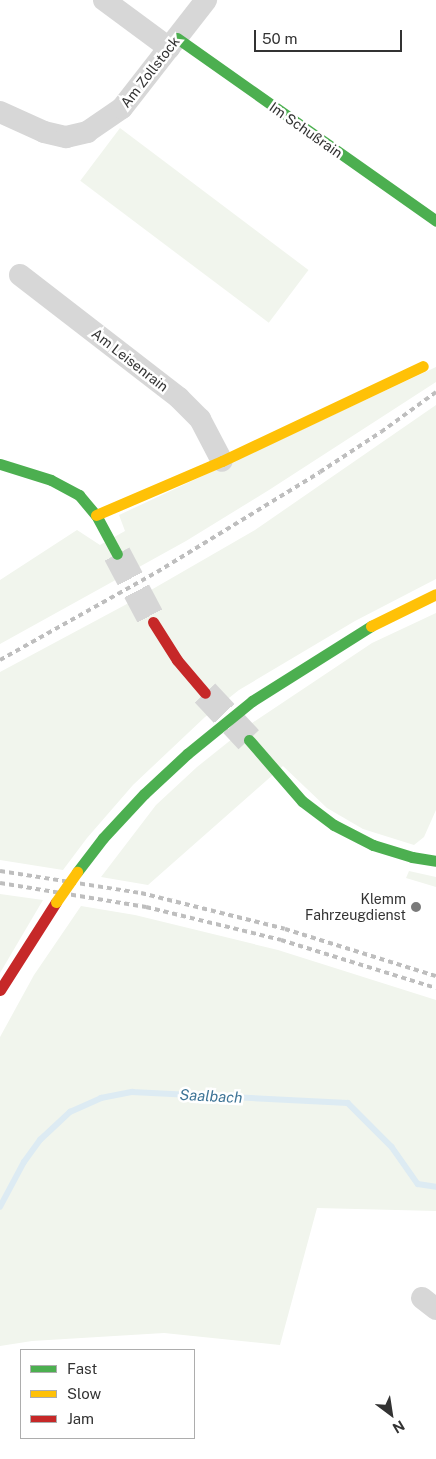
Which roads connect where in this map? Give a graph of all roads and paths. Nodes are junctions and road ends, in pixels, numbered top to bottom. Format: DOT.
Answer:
graph roads {
  1 [pos="104,0"];
  2 [pos="206,0"];
  3 [pos="173,43"];
  4 [pos="0,112"];
  5 [pos="436,221"];
  6 [pos="20,275"];
  7 [pos="423,366"];
  8 [pos="222,461"];
  9 [pos="0,464"];
  10 [pos="96,515"];
  11 [pos="117,554"];
  12 [pos="436,594"];
  13 [pos="153,622"];
  14 [pos="205,693"];
  15 [pos="248,740"];
  16 [pos="436,861"];
  17 [pos="0,990"];
  1 -- 3 [label="street, Im Schußrain"];
  2 -- 3 [label="street, Am Zollstock"];
  3 -- 4 [label="street, Am Zollstock"];
  3 -- 5 [label="street, Im Schußrain"];
  6 -- 8 [label="street, Am Leisenrain"];
  7 -- 8 [label="street"];
  8 -- 10 [label="street"];
  9 -- 10 [label="street"];
  10 -- 11 [label="street"];
  12 -- 17 [label="street, bridge"];
  13 -- 14 [label="street"];
  15 -- 16 [label="street"];
}
